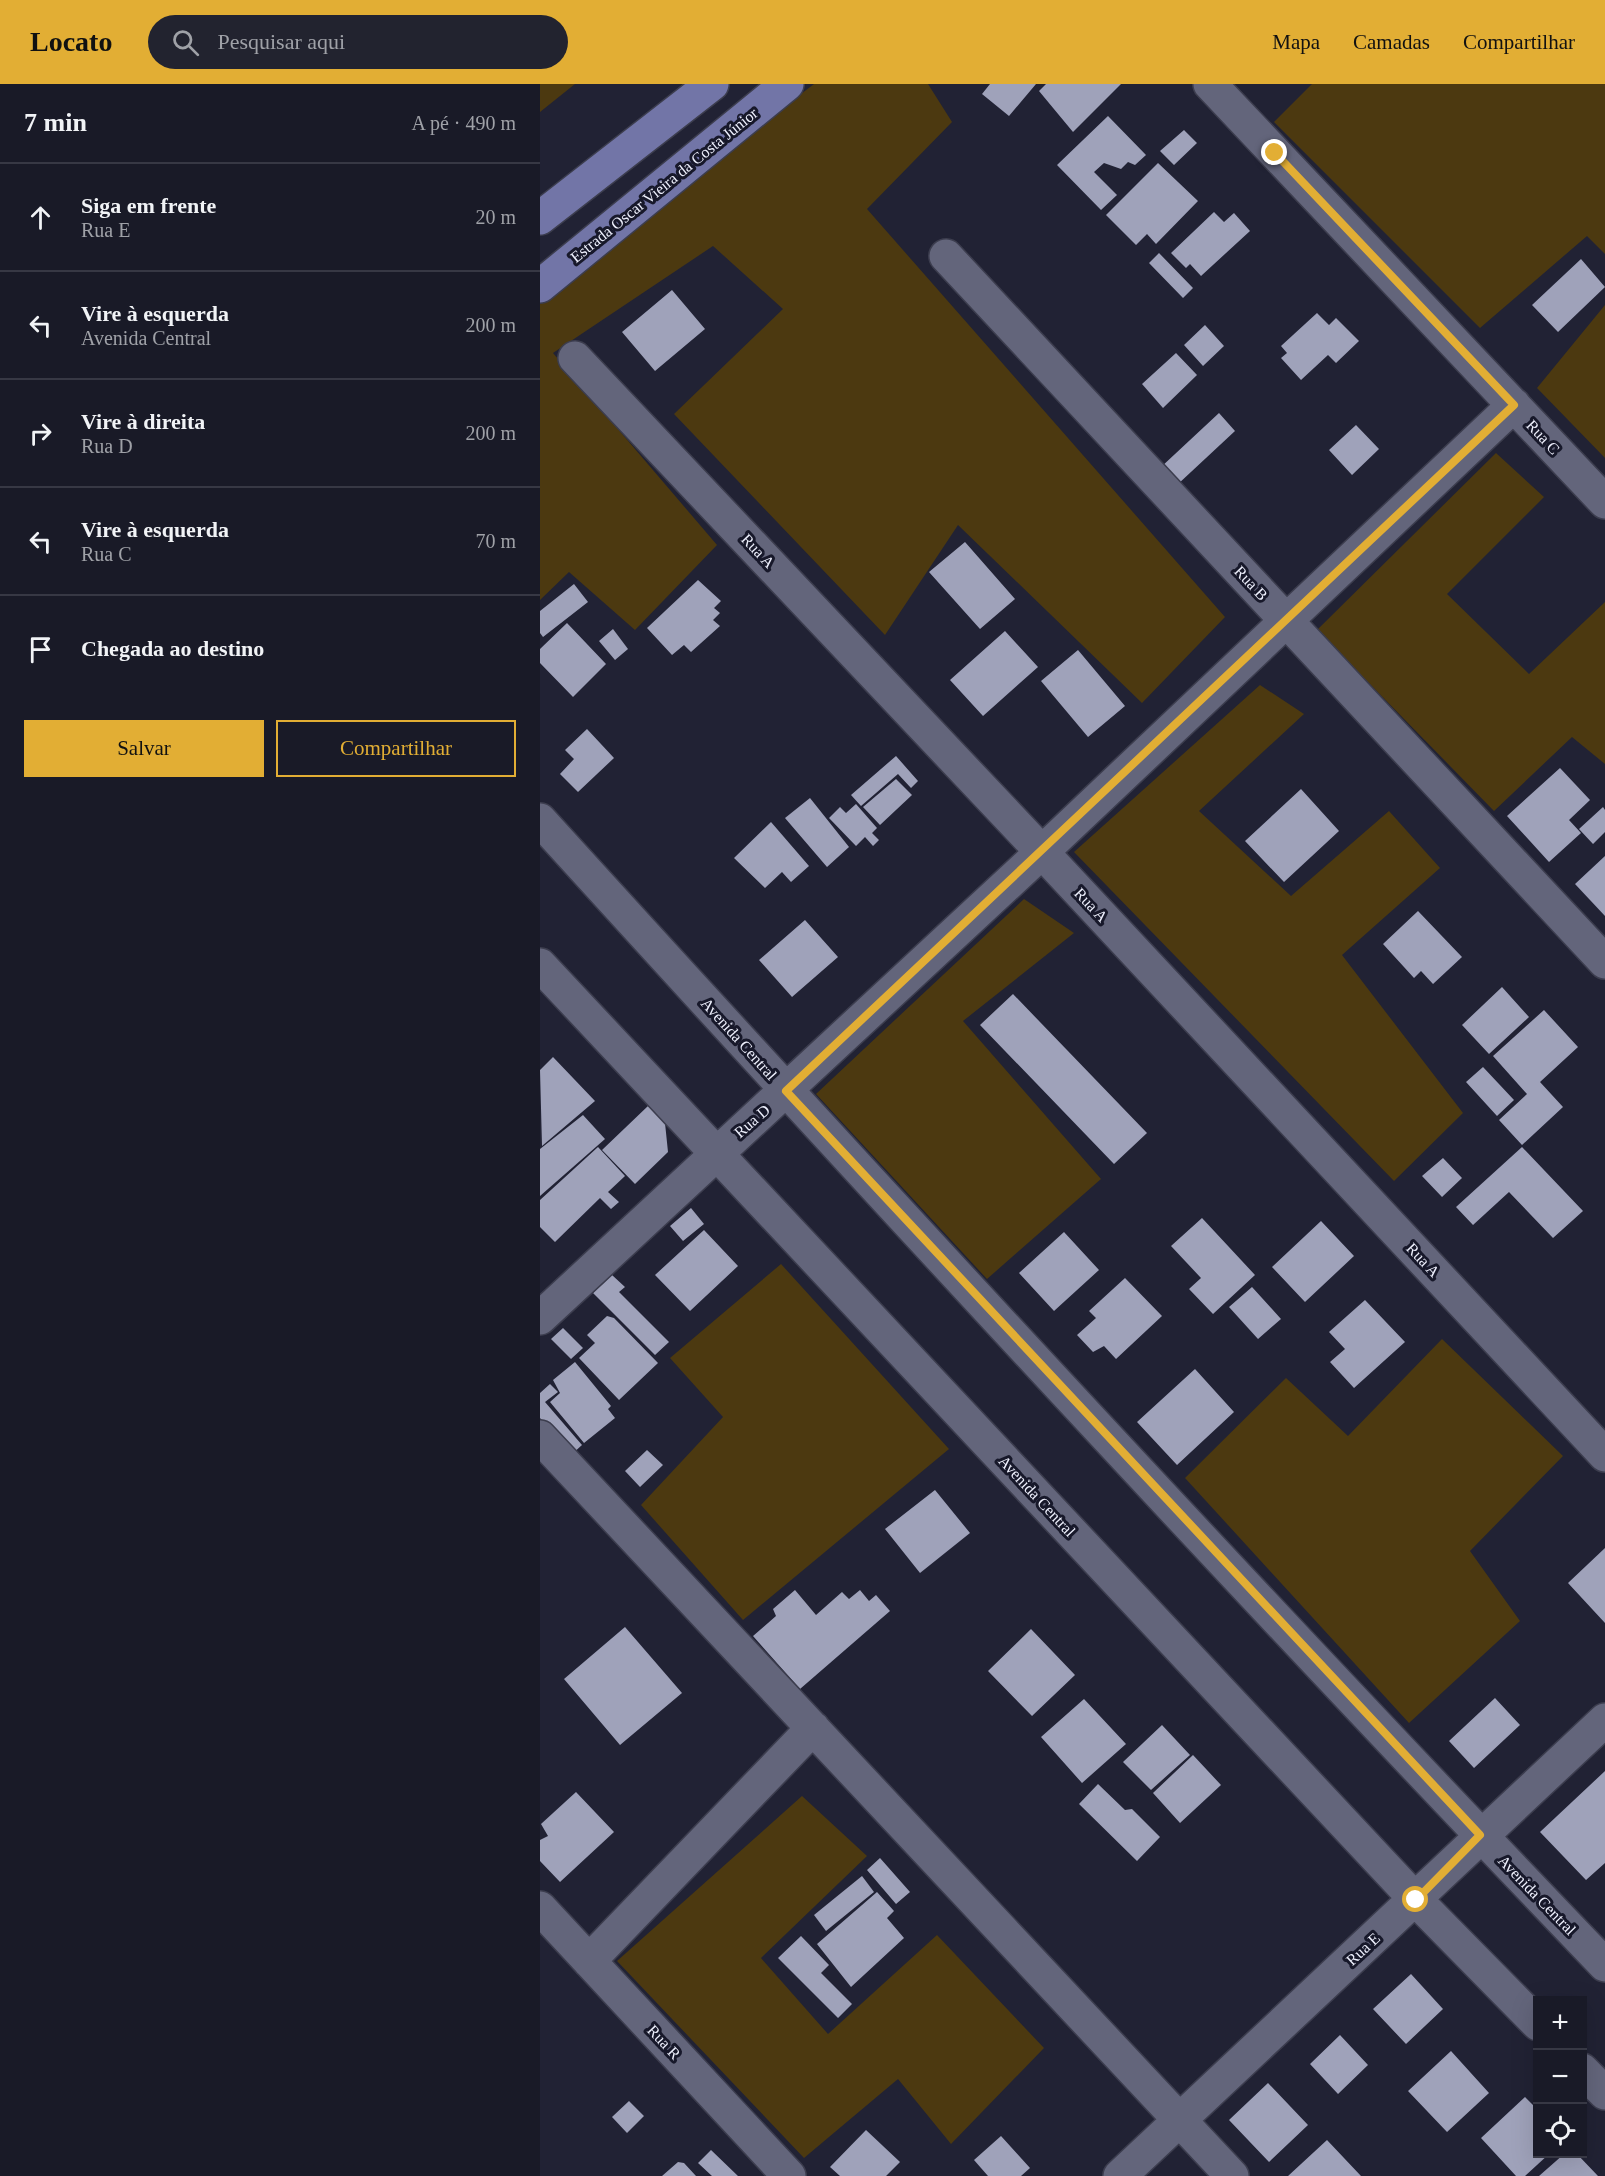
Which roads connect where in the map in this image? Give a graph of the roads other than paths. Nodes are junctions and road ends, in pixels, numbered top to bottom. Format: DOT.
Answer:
graph roads {
  1 [pos="712,84"];
  2 [pos="787,84"];
  3 [pos="1210,84"];
  4 [pos="540,218"];
  5 [pos="946,256"];
  6 [pos="540,286"];
  7 [pos="575,358"];
  8 [pos="1514,405"];
  9 [pos="1605,502"];
  10 [pos="1286,621"];
  11 [pos="540,820"];
  12 [pos="1042,852"];
  13 [pos="1605,962"];
  14 [pos="540,965"];
  15 [pos="786,1091"];
  16 [pos="715,1153"];
  17 [pos="540,1318"];
  18 [pos="540,1437"];
  19 [pos="1605,1455"];
  20 [pos="1605,1720"];
  21 [pos="813,1728"];
  22 [pos="1480,1835"];
  23 [pos="1416,1900"];
  24 [pos="540,1908"];
  25 [pos="589,1961"];
  26 [pos="1605,1965"];
  27 [pos="1533,2019"];
  28 [pos="1587,2075"];
  29 [pos="1605,2093"];
  30 [pos="1180,2120"];
  31 [pos="789,2176"];
  32 [pos="1120,2176"];
  33 [pos="1232,2176"];
  1 -- 4 [label="main road"];
  2 -- 6 [label="main road, Estrada Oscar Vieira da Costa Júnior"];
  3 -- 8 [label="street, Rua C"];
  5 -- 10 [label="street, Rua B"];
  7 -- 12 [label="street, Rua A"];
  8 -- 9 [label="street, Rua C"];
  8 -- 10 [label="street, Rua D"];
  10 -- 12 [label="street, Rua D"];
  10 -- 13 [label="street, Rua B"];
  11 -- 15 [label="street, Avenida Central"];
  12 -- 15 [label="street, Rua D"];
  12 -- 19 [label="street, Rua A"];
  14 -- 16 [label="street, Avenida Central"];
  15 -- 16 [label="street, Rua D"];
  15 -- 22 [label="street, Avenida Central"];
  16 -- 17 [label="street, Rua D"];
  16 -- 23 [label="street, Avenida Central"];
  18 -- 21 [label="street"];
  20 -- 22 [label="street, Rua E"];
  21 -- 25 [label="street"];
  21 -- 30 [label="street"];
  22 -- 23 [label="street, Rua E"];
  22 -- 26 [label="street, Avenida Central"];
  23 -- 27 [label="street, Avenida Central"];
  23 -- 30 [label="street, Rua E"];
  24 -- 25 [label="street, Rua R"];
  25 -- 31 [label="street, Rua R"];
  28 -- 29 [label="street"];
  30 -- 32 [label="street, Rua E"];
  30 -- 33 [label="street"];
}
